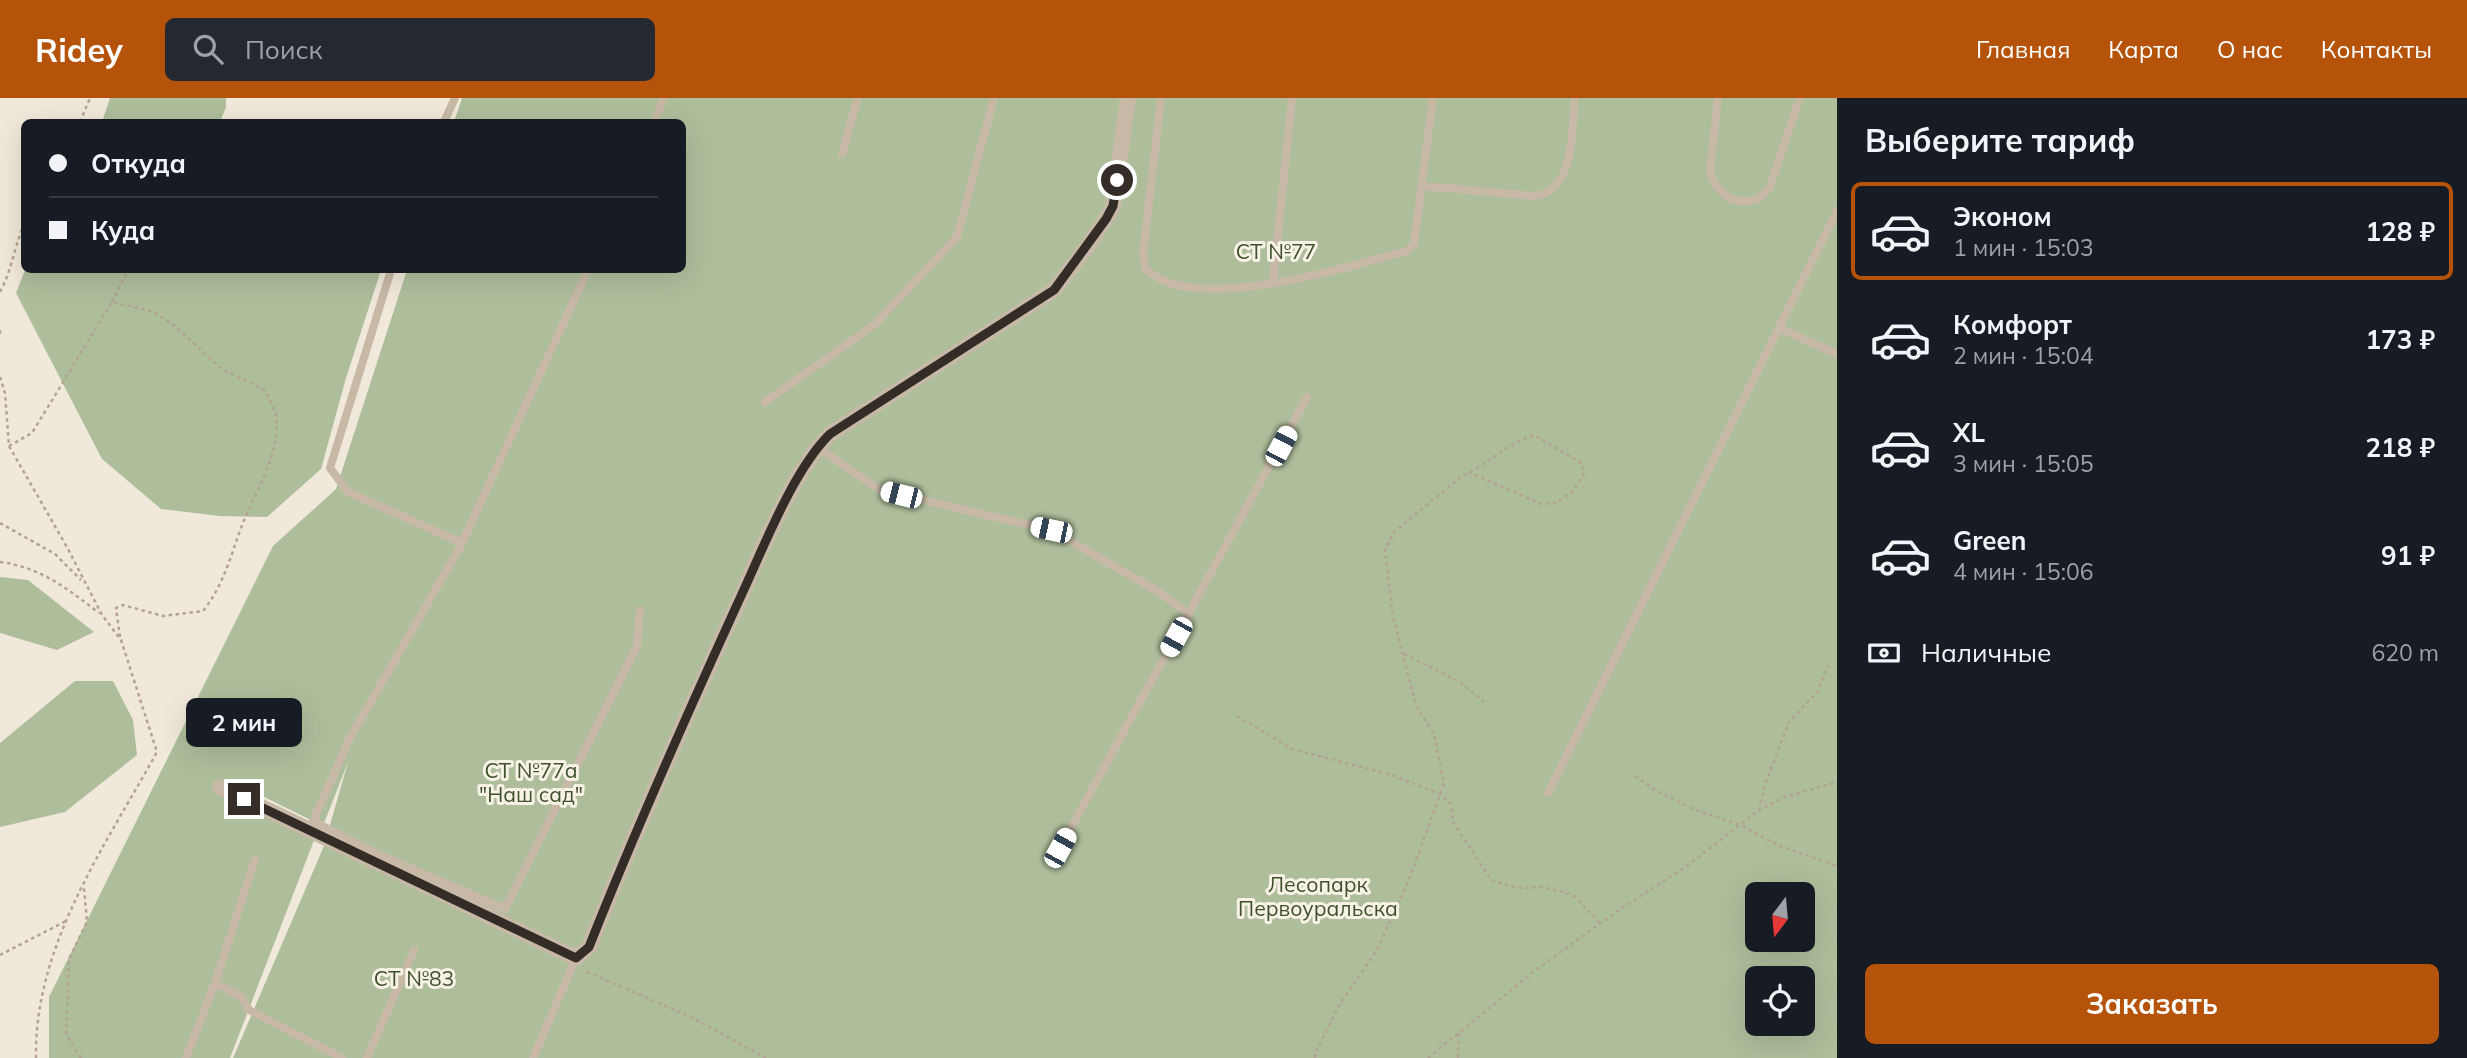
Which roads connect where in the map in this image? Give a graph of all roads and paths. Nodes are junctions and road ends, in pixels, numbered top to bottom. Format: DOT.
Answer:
graph roads {
  1 [pos="90,98"];
  2 [pos="455,98"];
  3 [pos="664,98"];
  4 [pos="858,98"];
  5 [pos="994,98"];
  6 [pos="1128,98"];
  7 [pos="1161,98"];
  8 [pos="1292,98"];
  9 [pos="1433,98"];
  10 [pos="1575,98"];
  11 [pos="1718,98"];
  12 [pos="1800,98"];
  13 [pos="81,119"];
  14 [pos="445,119"];
  15 [pos="655,119"];
  16 [pos="842,154"];
  17 [pos="1423,186"];
  18 [pos="1837,211"];
  19 [pos="21,231"];
  20 [pos="126,273"];
  21 [pos="390,273"];
  22 [pos="587,273"];
  23 [pos="1273,282"];
  24 [pos="0,292"];
  25 [pos="112,302"];
  26 [pos="1779,328"];
  27 [pos="0,330"];
  28 [pos="0,336"];
  29 [pos="1837,354"];
  30 [pos="0,377"];
  31 [pos="1307,397"];
  32 [pos="765,402"];
  33 [pos="9,446"];
  34 [pos="817,447"];
  35 [pos="1469,472"];
  36 [pos="0,523"];
  37 [pos="462,543"];
  38 [pos="0,562"];
  39 [pos="85,585"];
  40 [pos="640,610"];
  41 [pos="1189,614"];
  42 [pos="102,615"];
  43 [pos="121,640"];
  44 [pos="1404,654"];
  45 [pos="1828,665"];
  46 [pos="1484,702"];
  47 [pos="1237,716"];
  48 [pos="1636,776"];
  49 [pos="1837,782"];
  50 [pos="220,787"];
  51 [pos="1548,793"];
  52 [pos="1440,794"];
  53 [pos="1759,810"];
  54 [pos="1740,825"];
  55 [pos="1060,848"];
  56 [pos="255,860"];
  57 [pos="1837,866"];
  58 [pos="83,885"];
  59 [pos="68,920"];
  60 [pos="1601,924"];
  61 [pos="414,950"];
  62 [pos="0,955"];
  63 [pos="576,958"];
  64 [pos="587,972"];
  65 [pos="215,983"];
  66 [pos="1459,1033"];
  67 [pos="36,1058"];
  68 [pos="80,1058"];
  69 [pos="186,1058"];
  70 [pos="342,1058"];
  71 [pos="367,1058"];
  72 [pos="533,1058"];
  73 [pos="766,1058"];
  74 [pos="1315,1058"];
  75 [pos="1428,1058"];
  76 [pos="1458,1058"];
  1 -- 13 [label="path"];
  2 -- 14 [label="lane"];
  3 -- 15 [label="lane"];
  4 -- 16 [label="lane"];
  5 -- 32 [label="lane"];
  6 -- 34 [label="street"];
  7 -- 23 [label="lane"];
  8 -- 23 [label="lane"];
  9 -- 17 [label="lane"];
  10 -- 17 [label="lane"];
  11 -- 12 [label="lane"];
  17 -- 23 [label="lane"];
  18 -- 26 [label="lane"];
  19 -- 24 [label="path"];
  20 -- 25 [label="path"];
  21 -- 37 [label="lane"];
  22 -- 37 [label="lane"];
  25 -- 33 [label="path"];
  25 -- 43 [label="path"];
  26 -- 29 [label="lane"];
  26 -- 51 [label="lane"];
  27 -- 28 [label="path"];
  30 -- 33 [label="path"];
  31 -- 41 [label="lane"];
  33 -- 39 [label="path"];
  34 -- 41 [label="lane"];
  34 -- 63 [label="street"];
  35 -- 35 [label="path"];
  35 -- 44 [label="path"];
  36 -- 39 [label="path"];
  37 -- 40 [label="lane"];
  38 -- 42 [label="path"];
  39 -- 42 [label="path"];
  41 -- 55 [label="lane"];
  42 -- 43 [label="path"];
  43 -- 58 [label="path"];
  44 -- 46 [label="path"];
  44 -- 52 [label="path"];
  45 -- 53 [label="path"];
  47 -- 52 [label="path"];
  48 -- 54 [label="path"];
  49 -- 53 [label="path"];
  50 -- 63 [label="street"];
  52 -- 60 [label="path"];
  52 -- 74 [label="path"];
  53 -- 54 [label="path"];
  54 -- 57 [label="path"];
  54 -- 60 [label="path"];
  56 -- 65 [label="lane"];
  58 -- 59 [label="path"];
  58 -- 68 [label="path"];
  59 -- 62 [label="path"];
  59 -- 67 [label="path"];
  60 -- 66 [label="path"];
  61 -- 71 [label="lane"];
  63 -- 72 [label="lane"];
  64 -- 73 [label="path"];
  65 -- 69 [label="lane"];
  65 -- 70 [label="lane"];
  66 -- 75 [label="path"];
  66 -- 76 [label="path"];
}
